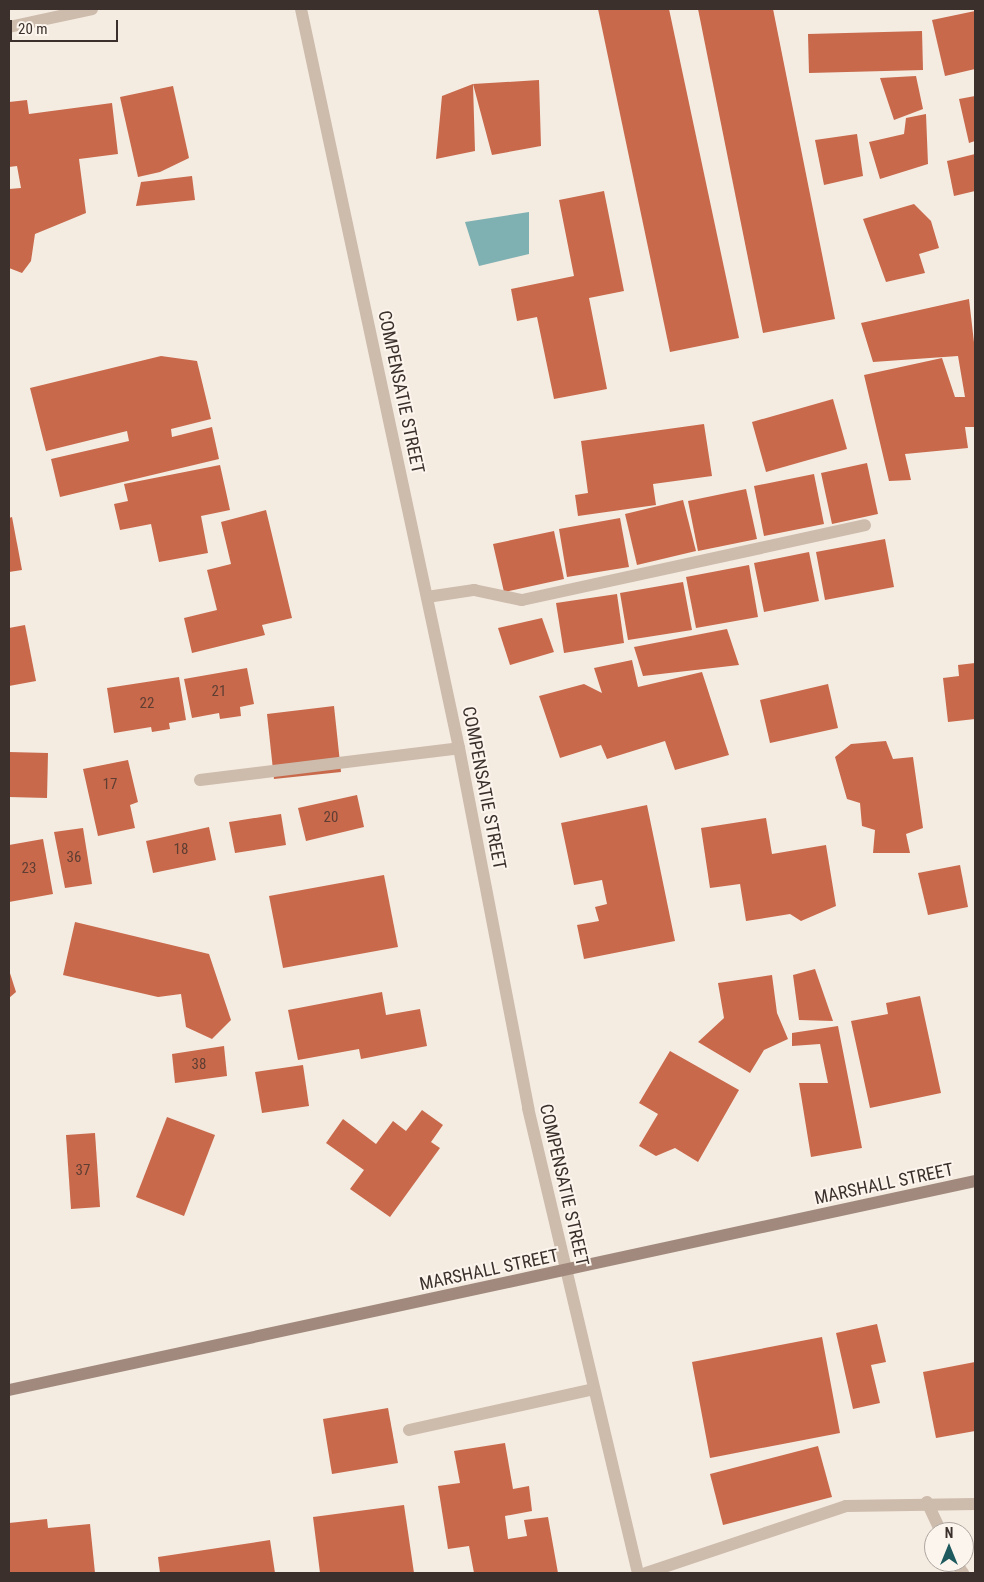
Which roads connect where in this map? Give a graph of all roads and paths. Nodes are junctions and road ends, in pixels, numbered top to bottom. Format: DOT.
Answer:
graph roads {
  1 [pos="92,9"];
  2 [pos="301,9"];
  3 [pos="9,26"];
  4 [pos="865,525"];
  5 [pos="427,597"];
  6 [pos="459,748"];
  7 [pos="200,780"];
  8 [pos="975,1182"];
  9 [pos="566,1271"];
  10 [pos="594,1389"];
  11 [pos="9,1390"];
  12 [pos="409,1430"];
  13 [pos="927,1502"];
  14 [pos="975,1504"];
  15 [pos="936,1522"];
  16 [pos="638,1573"];
  17 [pos="646,1573"];
  1 -- 3 [label="street"];
  2 -- 5 [label="street, COMPENSATIE STREET"];
  4 -- 5 [label="street"];
  5 -- 6 [label="street, COMPENSATIE STREET"];
  6 -- 7 [label="street"];
  6 -- 9 [label="street, COMPENSATIE STREET"];
  8 -- 9 [label="street, MARSHALL STREET"];
  9 -- 10 [label="street, COMPENSATIE STREET"];
  9 -- 11 [label="street, MARSHALL STREET"];
  10 -- 12 [label="street"];
  10 -- 16 [label="street, COMPENSATIE STREET"];
  13 -- 14 [label="street"];
  13 -- 15 [label="street"];
  13 -- 17 [label="street"];
}
